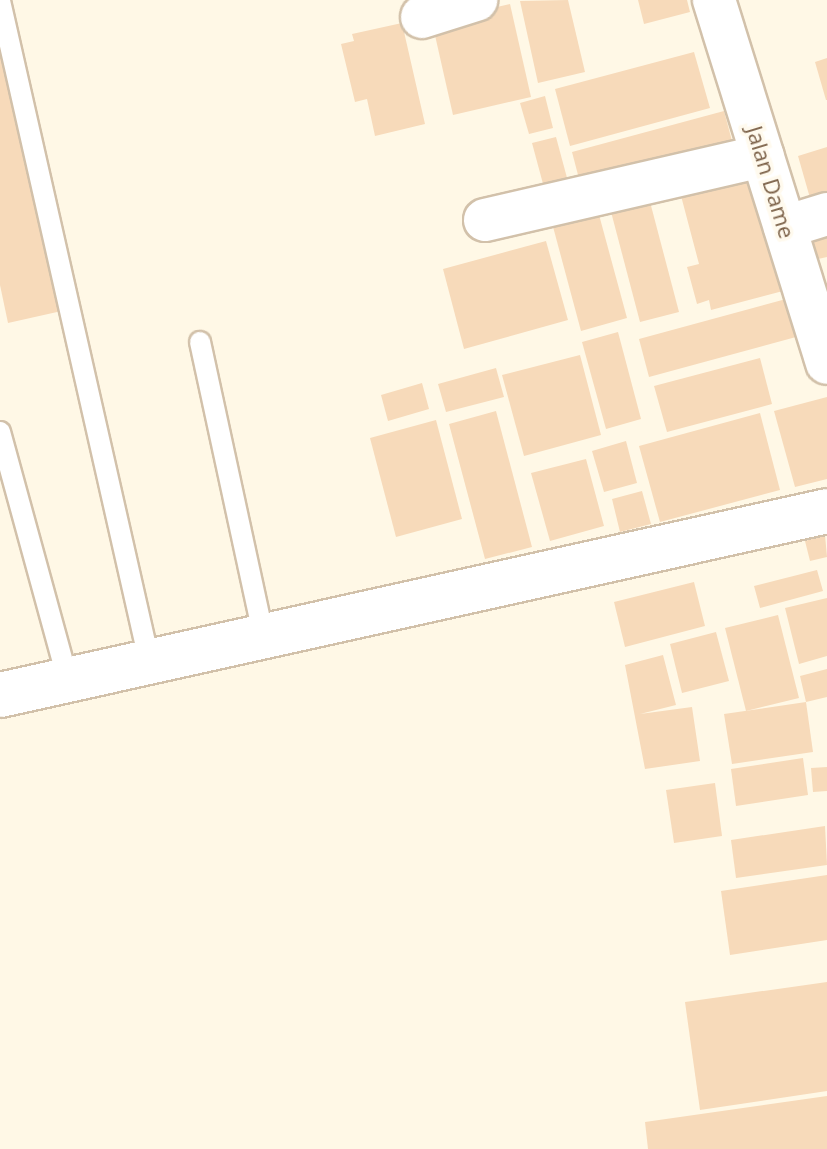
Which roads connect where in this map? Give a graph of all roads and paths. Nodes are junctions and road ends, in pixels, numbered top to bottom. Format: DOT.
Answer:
graph roads {
  1 [pos="476,0"];
  2 [pos="714,0"];
  3 [pos="0,1"];
  4 [pos="422,17"];
  5 [pos="763,156"];
  6 [pos="827,214"];
  7 [pos="485,220"];
  8 [pos="785,227"];
  9 [pos="814,278"];
  10 [pos="200,342"];
  11 [pos="827,363"];
  12 [pos="0,432"];
  13 [pos="827,511"];
  14 [pos="263,633"];
  15 [pos="149,660"];
  16 [pos="68,681"];
  17 [pos="0,695"];
  1 -- 4 [label="street"];
  2 -- 5 [label="street, Jalan Dame"];
  3 -- 15 [label="lane"];
  5 -- 7 [label="street"];
  5 -- 8 [label="street, Jalan Dame"];
  6 -- 8 [label="street"];
  8 -- 9 [label="street, Jalan Dame"];
  9 -- 11 [label="street, Jalan Dame"];
  10 -- 14 [label="lane"];
  12 -- 16 [label="lane"];
  13 -- 14 [label="street"];
  14 -- 15 [label="street"];
  15 -- 16 [label="street"];
  16 -- 17 [label="street"];
}
